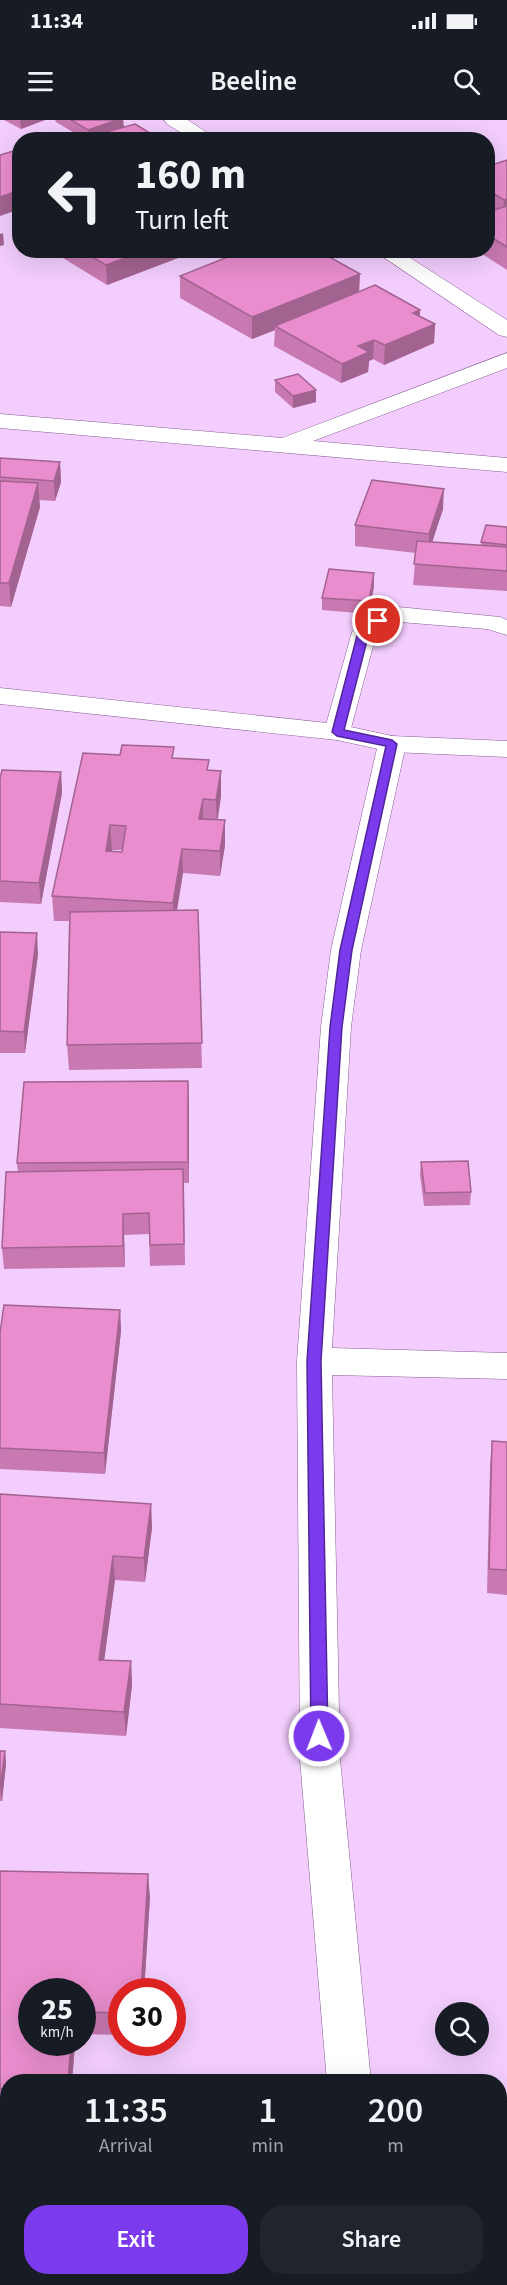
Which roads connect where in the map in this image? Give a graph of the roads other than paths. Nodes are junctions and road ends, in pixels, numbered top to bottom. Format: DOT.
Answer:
graph roads {
  1 [pos="394,258"];
  2 [pos="507,330"];
  3 [pos="507,360"];
  4 [pos="0,421"];
  5 [pos="283,444"];
  6 [pos="507,465"];
  7 [pos="507,628"];
  8 [pos="0,696"];
  9 [pos="337,732"];
  10 [pos="392,744"];
  11 [pos="507,749"];
  12 [pos="314,1361"];
  13 [pos="507,1366"];
  14 [pos="348,2074"];
  1 -- 2 [label="street"];
  3 -- 5 [label="street"];
  4 -- 5 [label="street"];
  5 -- 6 [label="street"];
  7 -- 9 [label="lane"];
  8 -- 9 [label="street"];
  9 -- 10 [label="street"];
  10 -- 11 [label="street"];
  10 -- 12 [label="street"];
  12 -- 13 [label="street"];
  12 -- 14 [label="street"];
}
